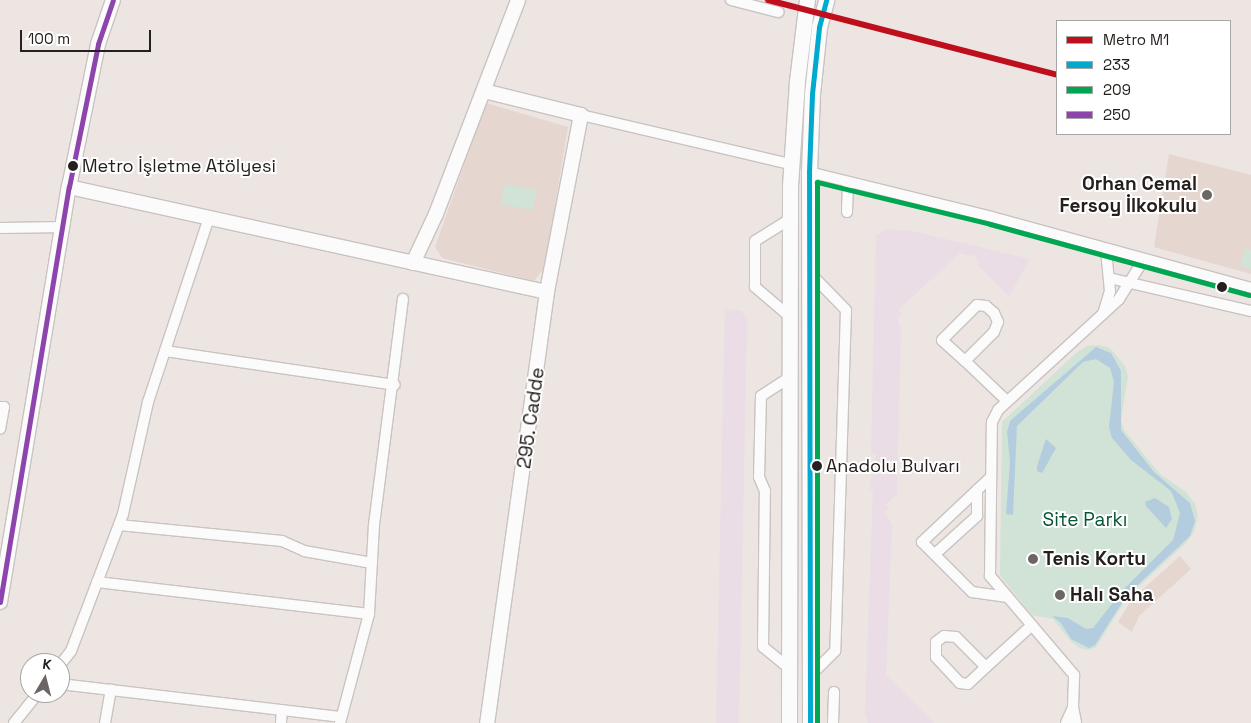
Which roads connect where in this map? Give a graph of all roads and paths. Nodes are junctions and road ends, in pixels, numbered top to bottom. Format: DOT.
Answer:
graph roads {
  1 [pos="113,0"];
  2 [pos="518,0"];
  3 [pos="731,0"];
  4 [pos="808,0"];
  5 [pos="826,0"];
  6 [pos="778,12"];
  7 [pos="484,91"];
  8 [pos="581,115"];
  9 [pos="790,164"];
  10 [pos="809,172"];
  11 [pos="848,182"];
  12 [pos="69,186"];
  13 [pos="847,212"];
  14 [pos="209,218"];
  15 [pos="790,218"];
  16 [pos="62,227"];
  17 [pos="0,228"];
  18 [pos="1106,250"];
  19 [pos="1144,259"];
  20 [pos="413,263"];
  21 [pos="809,272"];
  22 [pos="1109,278"];
  23 [pos="1128,282"];
  24 [pos="1251,288"];
  25 [pos="547,292"];
  26 [pos="403,299"];
  27 [pos="1251,311"];
  28 [pos="1102,315"];
  29 [pos="789,316"];
  30 [pos="165,351"];
  31 [pos="964,361"];
  32 [pos="789,378"];
  33 [pos="394,385"];
  34 [pos="1007,401"];
  35 [pos="0,407"];
  36 [pos="0,429"];
  37 [pos="991,477"];
  38 [pos="977,490"];
  39 [pos="119,525"];
  40 [pos="935,554"];
  41 [pos="372,563"];
  42 [pos="97,582"];
  43 [pos="1008,597"];
  44 [pos="0,602"];
  45 [pos="369,614"];
  46 [pos="1032,625"];
  47 [pos="69,653"];
  48 [pos="986,667"];
  49 [pos="789,668"];
  50 [pos="810,676"];
  51 [pos="70,685"];
  52 [pos="111,690"];
  53 [pos="834,692"];
  54 [pos="30,703"];
  55 [pos="1073,707"];
  56 [pos="282,710"];
  57 [pos="340,720"];
  58 [pos="14,723"];
  59 [pos="105,723"];
  60 [pos="281,723"];
  61 [pos="487,723"];
  62 [pos="789,723"];
  63 [pos="810,723"];
  64 [pos="834,723"];
  65 [pos="1066,723"];
  66 [pos="1076,723"];
  1 -- 12 [label="street"];
  2 -- 7 [label="street"];
  3 -- 6 [label="street"];
  4 -- 9 [label="main road"];
  5 -- 10 [label="main road"];
  7 -- 8 [label="street"];
  7 -- 20 [label="street"];
  8 -- 9 [label="street"];
  8 -- 25 [label="street, 295. Cadde"];
  9 -- 15 [label="main road"];
  10 -- 11 [label="street"];
  10 -- 21 [label="main road"];
  11 -- 13 [label="street"];
  11 -- 18 [label="street"];
  12 -- 14 [label="street"];
  12 -- 16 [label="street"];
  14 -- 20 [label="street"];
  14 -- 30 [label="street"];
  15 -- 29 [label="main road"];
  15 -- 29 [label="street"];
  16 -- 17 [label="street"];
  16 -- 44 [label="street"];
  18 -- 19 [label="street"];
  18 -- 22 [label="street"];
  19 -- 23 [label="street"];
  19 -- 24 [label="street"];
  20 -- 25 [label="street"];
  21 -- 50 [label="main road"];
  21 -- 50 [label="street"];
  22 -- 23 [label="street"];
  22 -- 28 [label="street"];
  23 -- 27 [label="street"];
  23 -- 28 [label="street"];
  25 -- 61 [label="street, 295. Cadde"];
  26 -- 33 [label="street"];
  28 -- 34 [label="street"];
  29 -- 32 [label="main road"];
  30 -- 33 [label="street"];
  30 -- 39 [label="street"];
  31 -- 31 [label="street"];
  31 -- 34 [label="street"];
  32 -- 49 [label="main road"];
  32 -- 49 [label="street"];
  33 -- 41 [label="street"];
  34 -- 37 [label="street"];
  35 -- 36 [label="street"];
  37 -- 38 [label="street"];
  37 -- 43 [label="street"];
  38 -- 40 [label="street"];
  38 -- 40 [label="street"];
  39 -- 41 [label="street"];
  39 -- 42 [label="street"];
  40 -- 43 [label="street"];
  41 -- 45 [label="street"];
  42 -- 45 [label="street"];
  42 -- 47 [label="street"];
  43 -- 46 [label="street"];
  45 -- 57 [label="street"];
  46 -- 48 [label="street"];
  46 -- 55 [label="street"];
  48 -- 48 [label="street"];
  49 -- 62 [label="main road"];
  50 -- 63 [label="main road"];
  51 -- 52 [label="street"];
  52 -- 56 [label="street"];
  52 -- 59 [label="street"];
  53 -- 64 [label="street"];
  54 -- 58 [label="street"];
  55 -- 65 [label="street"];
  55 -- 66 [label="street"];
  56 -- 57 [label="street"];
  56 -- 60 [label="street"];
}
